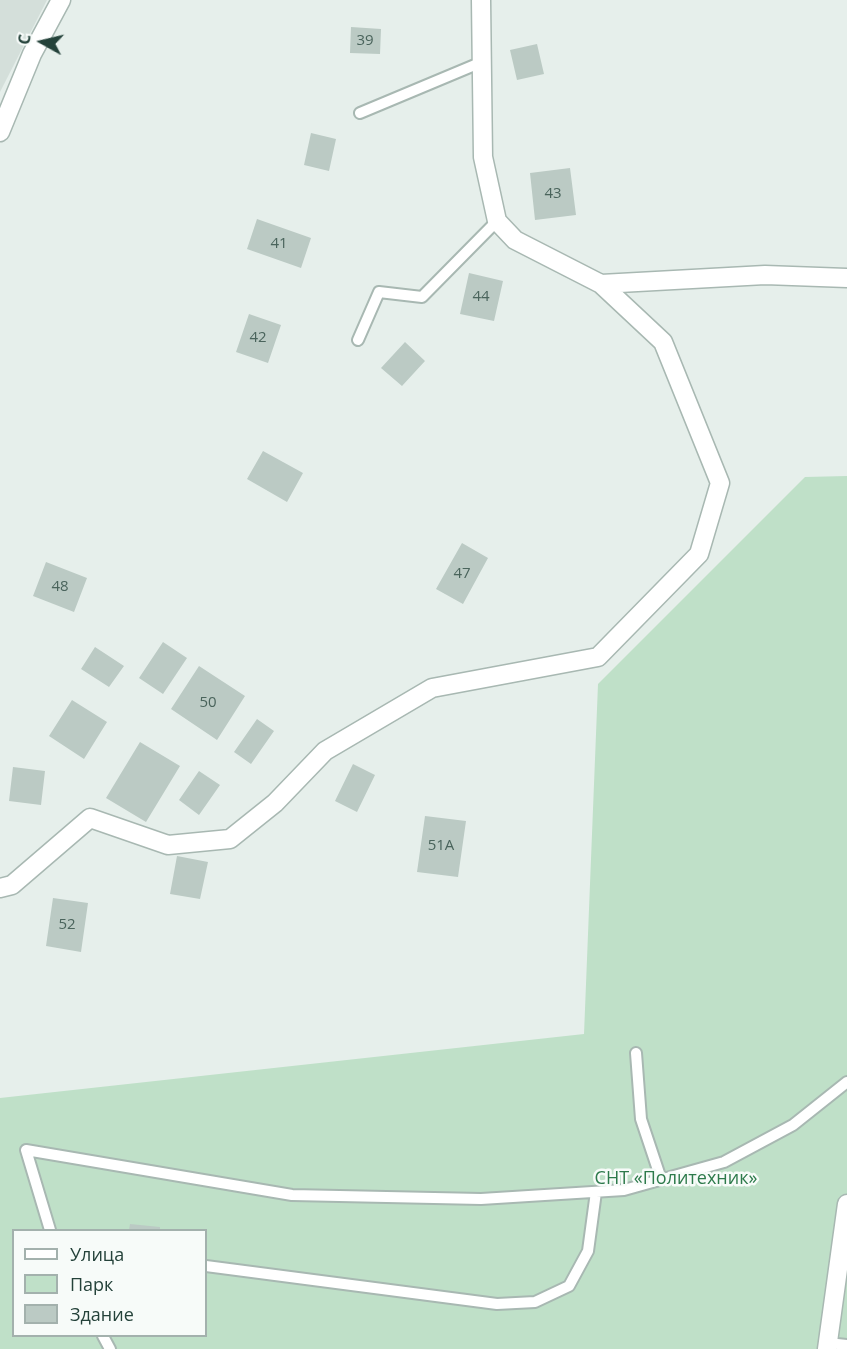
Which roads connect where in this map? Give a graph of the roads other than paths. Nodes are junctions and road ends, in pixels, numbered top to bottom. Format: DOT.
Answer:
graph roads {
  1 [pos="61,0"];
  2 [pos="480,0"];
  3 [pos="482,62"];
  4 [pos="360,113"];
  5 [pos="0,132"];
  6 [pos="497,221"];
  7 [pos="847,278"];
  8 [pos="601,284"];
  9 [pos="358,340"];
  10 [pos="0,888"];
  11 [pos="636,1053"];
  12 [pos="847,1082"];
  13 [pos="661,1179"];
  14 [pos="596,1192"];
  15 [pos="847,1204"];
  16 [pos="50,1229"];
  17 [pos="207,1266"];
  18 [pos="827,1346"];
  19 [pos="847,1346"];
  1 -- 5 [label="street"];
  2 -- 3 [label="street"];
  3 -- 4 [label="lane"];
  3 -- 6 [label="street"];
  6 -- 8 [label="street"];
  6 -- 9 [label="lane"];
  7 -- 8 [label="street"];
  8 -- 10 [label="street"];
  11 -- 13 [label="lane"];
  12 -- 13 [label="lane"];
  13 -- 14 [label="lane"];
  14 -- 16 [label="lane"];
  14 -- 17 [label="lane"];
  15 -- 18 [label="street"];
  18 -- 19 [label="lane"];
}
